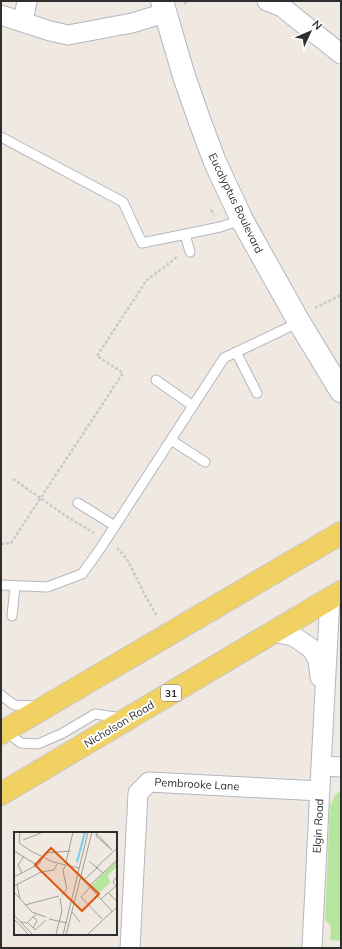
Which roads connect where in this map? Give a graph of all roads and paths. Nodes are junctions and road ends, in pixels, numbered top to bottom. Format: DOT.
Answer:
graph roads {
  1 [pos="27,1"];
  2 [pos="267,1"];
  3 [pos="164,7"];
  4 [pos="1,15"];
  5 [pos="23,22"];
  6 [pos="341,54"];
  7 [pos="1,137"];
  8 [pos="242,220"];
  9 [pos="184,234"];
  10 [pos="190,252"];
  11 [pos="299,322"];
  12 [pos="236,352"];
  13 [pos="156,380"];
  14 [pos="341,390"];
  15 [pos="257,393"];
  16 [pos="193,406"];
  17 [pos="171,440"];
  18 [pos="206,462"];
  19 [pos="78,503"];
  20 [pos="341,520"];
  21 [pos="115,526"];
  22 [pos="341,533"];
  23 [pos="1,544"];
  24 [pos="308,552"];
  25 [pos="1,585"];
  26 [pos="15,586"];
  27 [pos="335,595"];
  28 [pos="12,616"];
  29 [pos="272,632"];
  30 [pos="1,695"];
  31 [pos="58,699"];
  32 [pos="324,704"];
  33 [pos="128,719"];
  34 [pos="2,731"];
  35 [pos="322,766"];
  36 [pos="341,766"];
  37 [pos="320,791"];
  38 [pos="1,794"];
  39 [pos="130,948"];
  40 [pos="312,948"];
  1 -- 5 [label="street"];
  2 -- 6 [label="street"];
  3 -- 5 [label="street"];
  3 -- 8 [label="street, Eucalyptus Boulevard"];
  4 -- 5 [label="street"];
  7 -- 9 [label="lane"];
  8 -- 9 [label="lane"];
  8 -- 11 [label="street, Eucalyptus Boulevard"];
  9 -- 10 [label="lane"];
  10 -- 23 [label="path"];
  11 -- 12 [label="lane"];
  11 -- 14 [label="street, Eucalyptus Boulevard"];
  12 -- 15 [label="lane"];
  12 -- 16 [label="lane"];
  13 -- 16 [label="lane"];
  16 -- 17 [label="lane"];
  17 -- 18 [label="lane"];
  17 -- 21 [label="lane"];
  19 -- 21 [label="lane"];
  20 -- 24 [label="main road"];
  21 -- 26 [label="lane"];
  22 -- 24 [label="main road"];
  24 -- 31 [label="main road"];
  25 -- 26 [label="lane"];
  26 -- 28 [label="lane"];
  27 -- 29 [label="main road, Nicholson Road / 31"];
  27 -- 32 [label="street, Elgin Road"];
  29 -- 32 [label="street, Elgin Road"];
  29 -- 33 [label="main road, Nicholson Road / 31"];
  30 -- 31 [label="lane"];
  31 -- 34 [label="main road"];
  32 -- 35 [label="street, Elgin Road"];
  33 -- 34 [label="lane"];
  33 -- 38 [label="main road, Nicholson Road / 31"];
  35 -- 36 [label="street"];
  35 -- 37 [label="street, Elgin Road"];
  37 -- 39 [label="street, Pembrooke Lane"];
  37 -- 40 [label="street, Elgin Road"];
}
